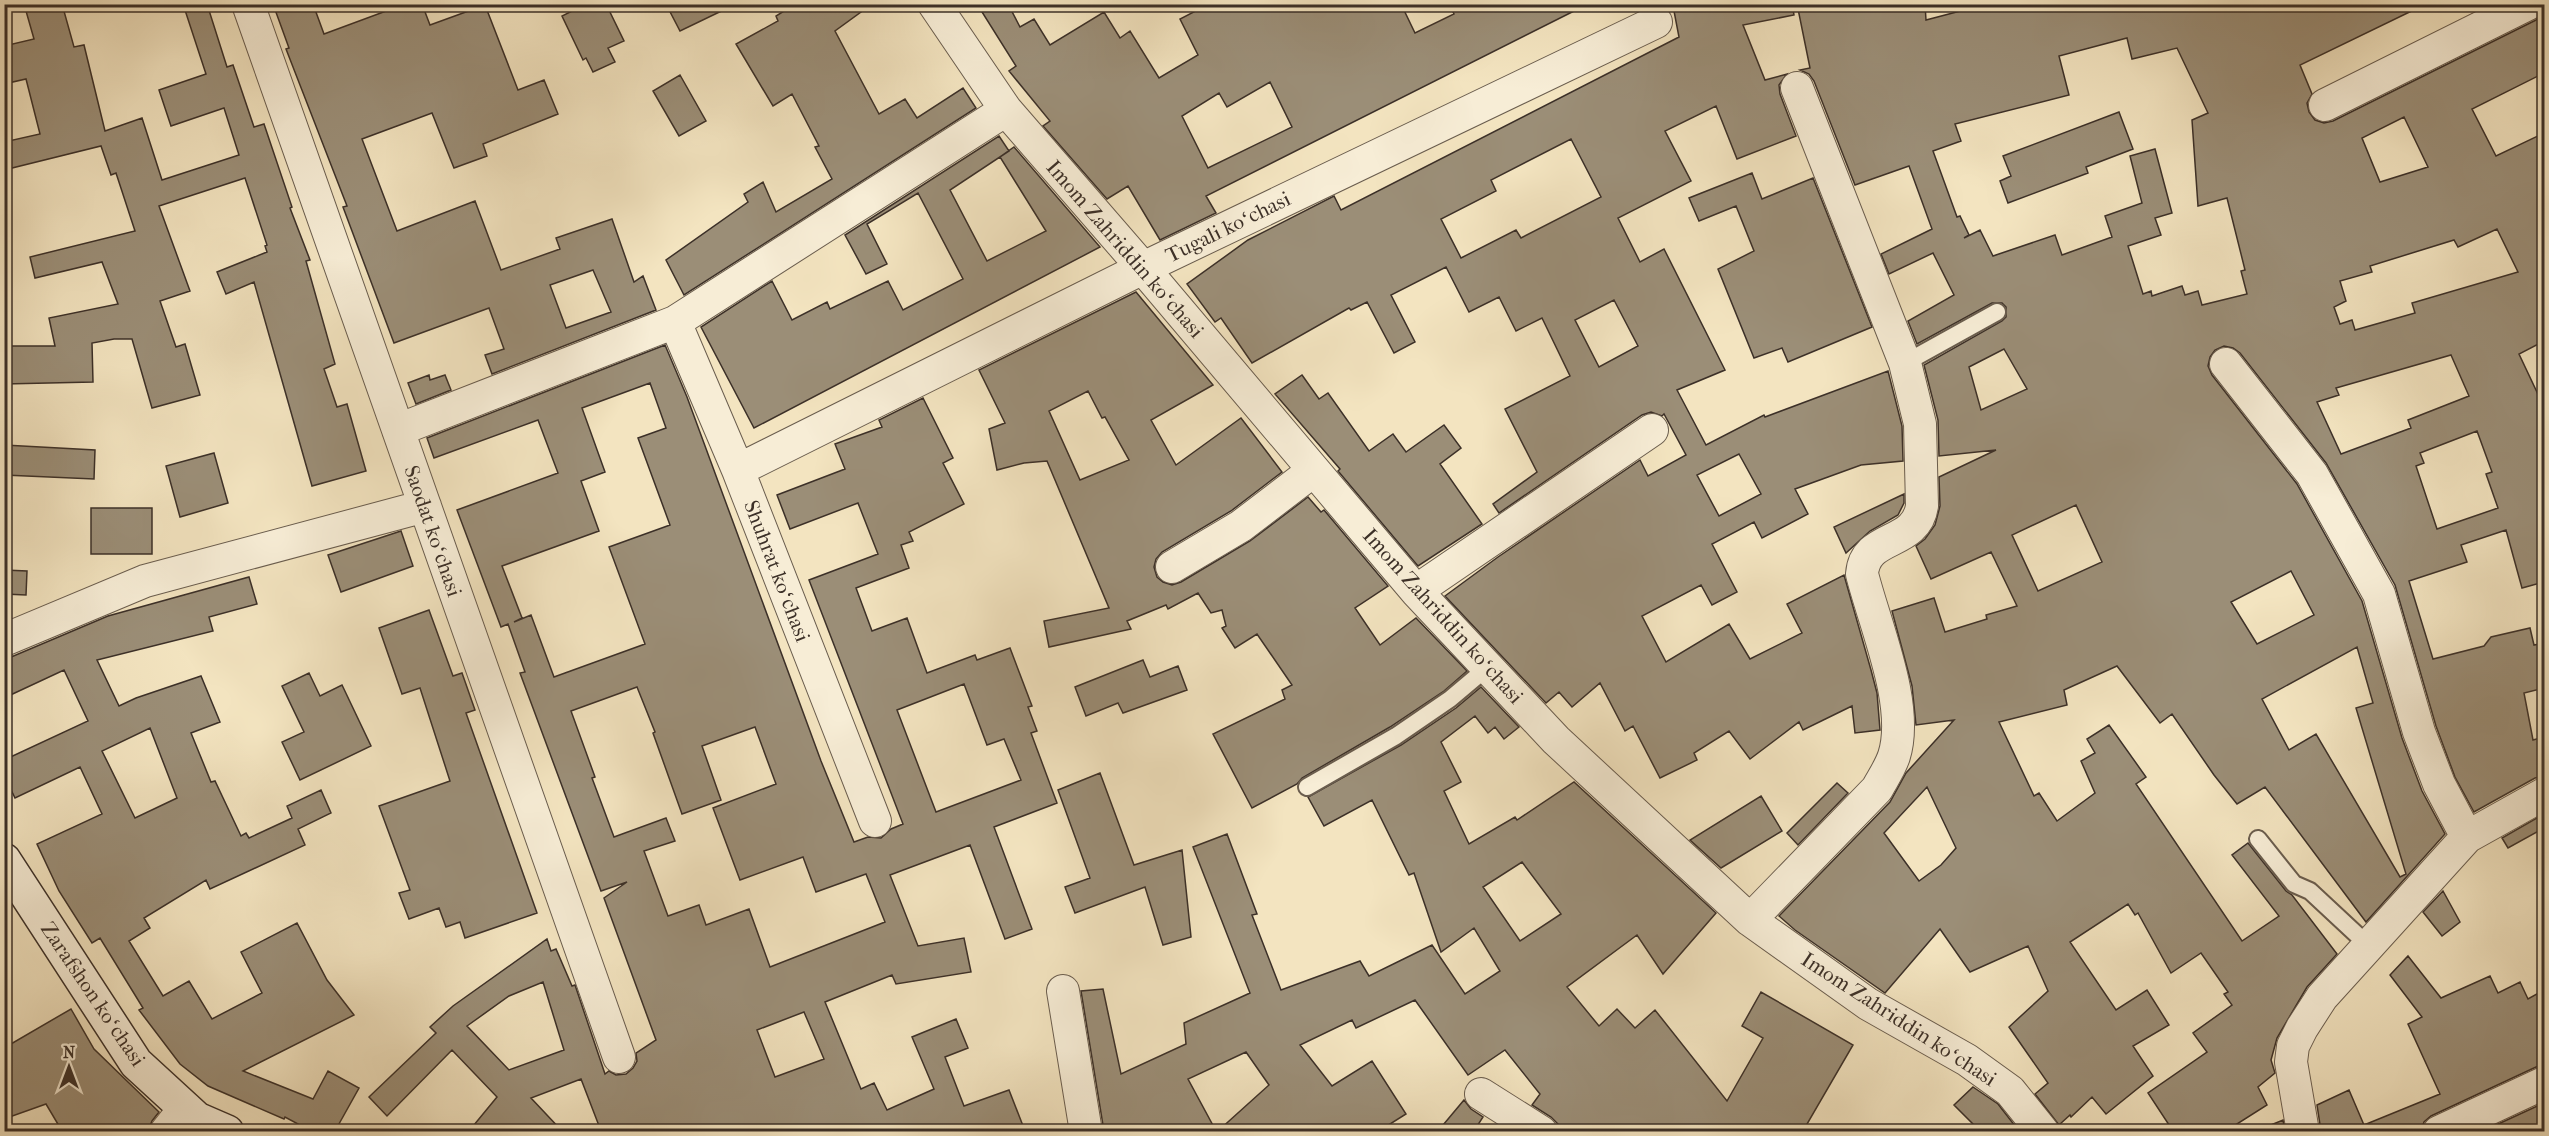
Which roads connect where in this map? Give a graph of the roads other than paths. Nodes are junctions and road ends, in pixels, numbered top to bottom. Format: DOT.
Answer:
graph roads {
  1 [pos="248,4"];
  2 [pos="934,4"];
  3 [pos="2528,4"];
  4 [pos="2473,17"];
  5 [pos="1656,22"];
  6 [pos="1797,88"];
  7 [pos="2325,105"];
  8 [pos="1006,110"];
  9 [pos="1143,268"];
  10 [pos="1996,312"];
  11 [pos="675,322"];
  12 [pos="1905,363"];
  13 [pos="2226,364"];
  14 [pos="398,430"];
  15 [pos="1652,430"];
  16 [pos="738,470"];
  17 [pos="1313,471"];
  18 [pos="424,506"];
  19 [pos="1172,567"];
  20 [pos="1416,591"];
  21 [pos="4,640"];
  22 [pos="1488,667"];
  23 [pos="1307,787"];
  24 [pos="2544,794"];
  25 [pos="875,822"];
  26 [pos="2467,837"];
  27 [pos="2258,839"];
  28 [pos="4,860"];
  29 [pos="14,892"];
  30 [pos="1750,920"];
  31 [pos="2368,945"];
  32 [pos="1063,992"];
  33 [pos="619,1057"];
  34 [pos="2544,1083"];
  35 [pos="1481,1094"];
  36 [pos="176,1120"];
  37 [pos="227,1131"];
  38 [pos="1086,1131"];
  39 [pos="1541,1131"];
  40 [pos="2043,1131"];
  41 [pos="2304,1131"];
  42 [pos="2439,1131"];
  1 -- 14 [label="street, Saodat koʻchasi"];
  2 -- 8 [label="street, Imom Zahriddin koʻchasi"];
  3 -- 4 [label="street"];
  4 -- 7 [label="street"];
  5 -- 9 [label="street, Tugali koʻchasi"];
  6 -- 12 [label="street"];
  8 -- 9 [label="street, Imom Zahriddin koʻchasi"];
  8 -- 11 [label="street"];
  9 -- 16 [label="street, Tugali koʻchasi"];
  9 -- 17 [label="street, Imom Zahriddin koʻchasi"];
  10 -- 12 [label="lane"];
  11 -- 14 [label="street"];
  11 -- 16 [label="street, Shuhrat koʻchasi"];
  12 -- 30 [label="street"];
  13 -- 26 [label="street"];
  14 -- 18 [label="street, Saodat koʻchasi"];
  15 -- 20 [label="street"];
  16 -- 25 [label="street, Shuhrat koʻchasi"];
  17 -- 19 [label="street"];
  17 -- 20 [label="street, Imom Zahriddin koʻchasi"];
  18 -- 21 [label="street"];
  18 -- 33 [label="street, Saodat koʻchasi"];
  20 -- 22 [label="street, Imom Zahriddin koʻchasi"];
  22 -- 23 [label="lane"];
  22 -- 30 [label="street, Imom Zahriddin koʻchasi"];
  24 -- 26 [label="street"];
  26 -- 31 [label="street"];
  27 -- 31 [label="lane"];
  28 -- 29 [label="main road, Zarafshon koʻchasi"];
  29 -- 36 [label="main road, Zarafshon koʻchasi"];
  30 -- 40 [label="street, Imom Zahriddin koʻchasi"];
  31 -- 41 [label="street"];
  32 -- 38 [label="street"];
  34 -- 42 [label="street"];
  35 -- 39 [label="street"];
  36 -- 37 [label="main road, Zarafshon koʻchasi"];
}
